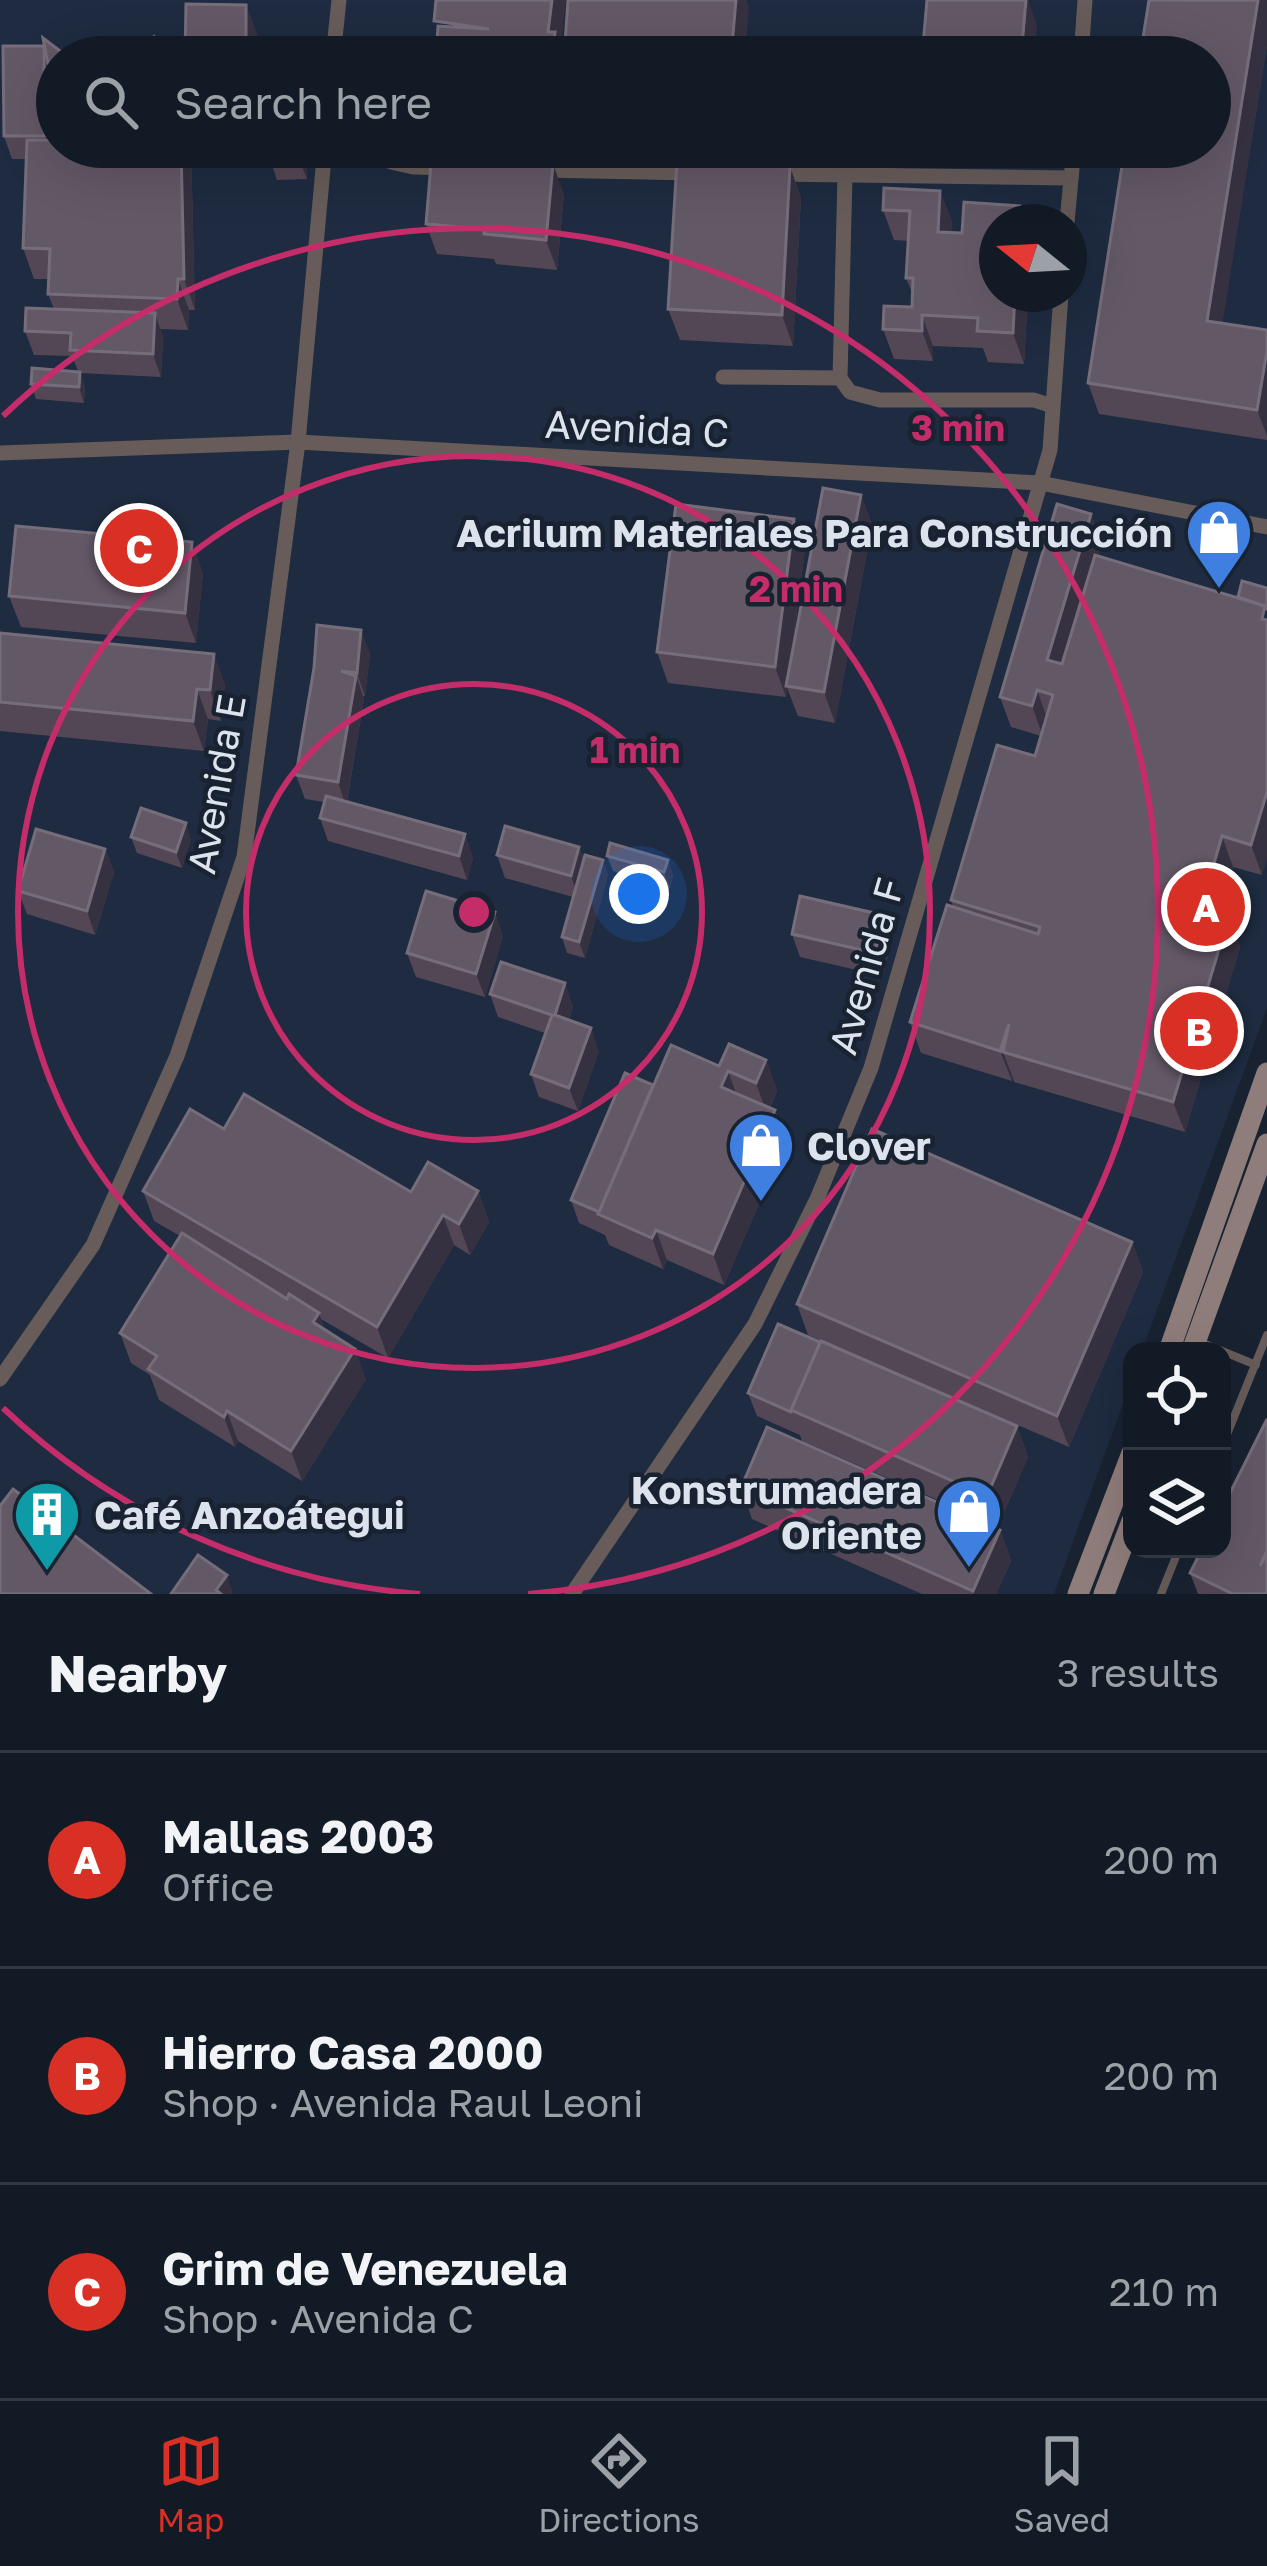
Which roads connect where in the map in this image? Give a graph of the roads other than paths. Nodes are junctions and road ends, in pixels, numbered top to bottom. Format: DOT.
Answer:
graph roads {
  1 [pos="338,0"];
  2 [pos="1085,0"];
  3 [pos="335,36"];
  4 [pos="1082,36"];
  5 [pos="323,168"];
  6 [pos="1072,168"];
  7 [pos="533,170"];
  8 [pos="725,173"];
  9 [pos="749,174"];
  10 [pos="844,176"];
  11 [pos="1071,178"];
  12 [pos="1069,204"];
  13 [pos="1060,312"];
  14 [pos="723,377"];
  15 [pos="840,378"];
  16 [pos="1052,406"];
  17 [pos="298,442"];
  18 [pos="0,453"];
  19 [pos="1040,483"];
  20 [pos="1267,527"];
  21 [pos="1267,1073"];
  22 [pos="1267,1144"];
  23 [pos="1267,1335"];
  24 [pos="1172,1342"];
  25 [pos="1195,1342"];
  26 [pos="1231,1357"];
  27 [pos="1256,1365"];
  28 [pos="0,1379"];
  29 [pos="1231,1425"];
  30 [pos="1123,1476"];
  31 [pos="1123,1544"];
  32 [pos="1176,1558"];
  33 [pos="572,1594"];
  34 [pos="1078,1594"];
  35 [pos="1104,1594"];
  36 [pos="1162,1594"];
  1 -- 3 [label="street"];
  2 -- 4 [label="street"];
  5 -- 17 [label="street, Avenida E"];
  6 -- 11 [label="street"];
  7 -- 8 [label="street"];
  9 -- 10 [label="street"];
  10 -- 11 [label="street"];
  10 -- 15 [label="street"];
  11 -- 12 [label="street"];
  13 -- 16 [label="street, Avenida F"];
  14 -- 15 [label="street"];
  15 -- 16 [label="street"];
  16 -- 19 [label="street, Avenida F"];
  17 -- 18 [label="street, Avenida C"];
  17 -- 19 [label="street, Avenida C"];
  17 -- 28 [label="street, Avenida E"];
  19 -- 20 [label="street, Avenida C"];
  19 -- 33 [label="street, Avenida F"];
  21 -- 24 [label="main road"];
  22 -- 25 [label="main road"];
  23 -- 27 [label="lane"];
  26 -- 27 [label="lane"];
  27 -- 29 [label="lane"];
  30 -- 34 [label="main road"];
  31 -- 35 [label="main road"];
  32 -- 36 [label="lane"];
}
